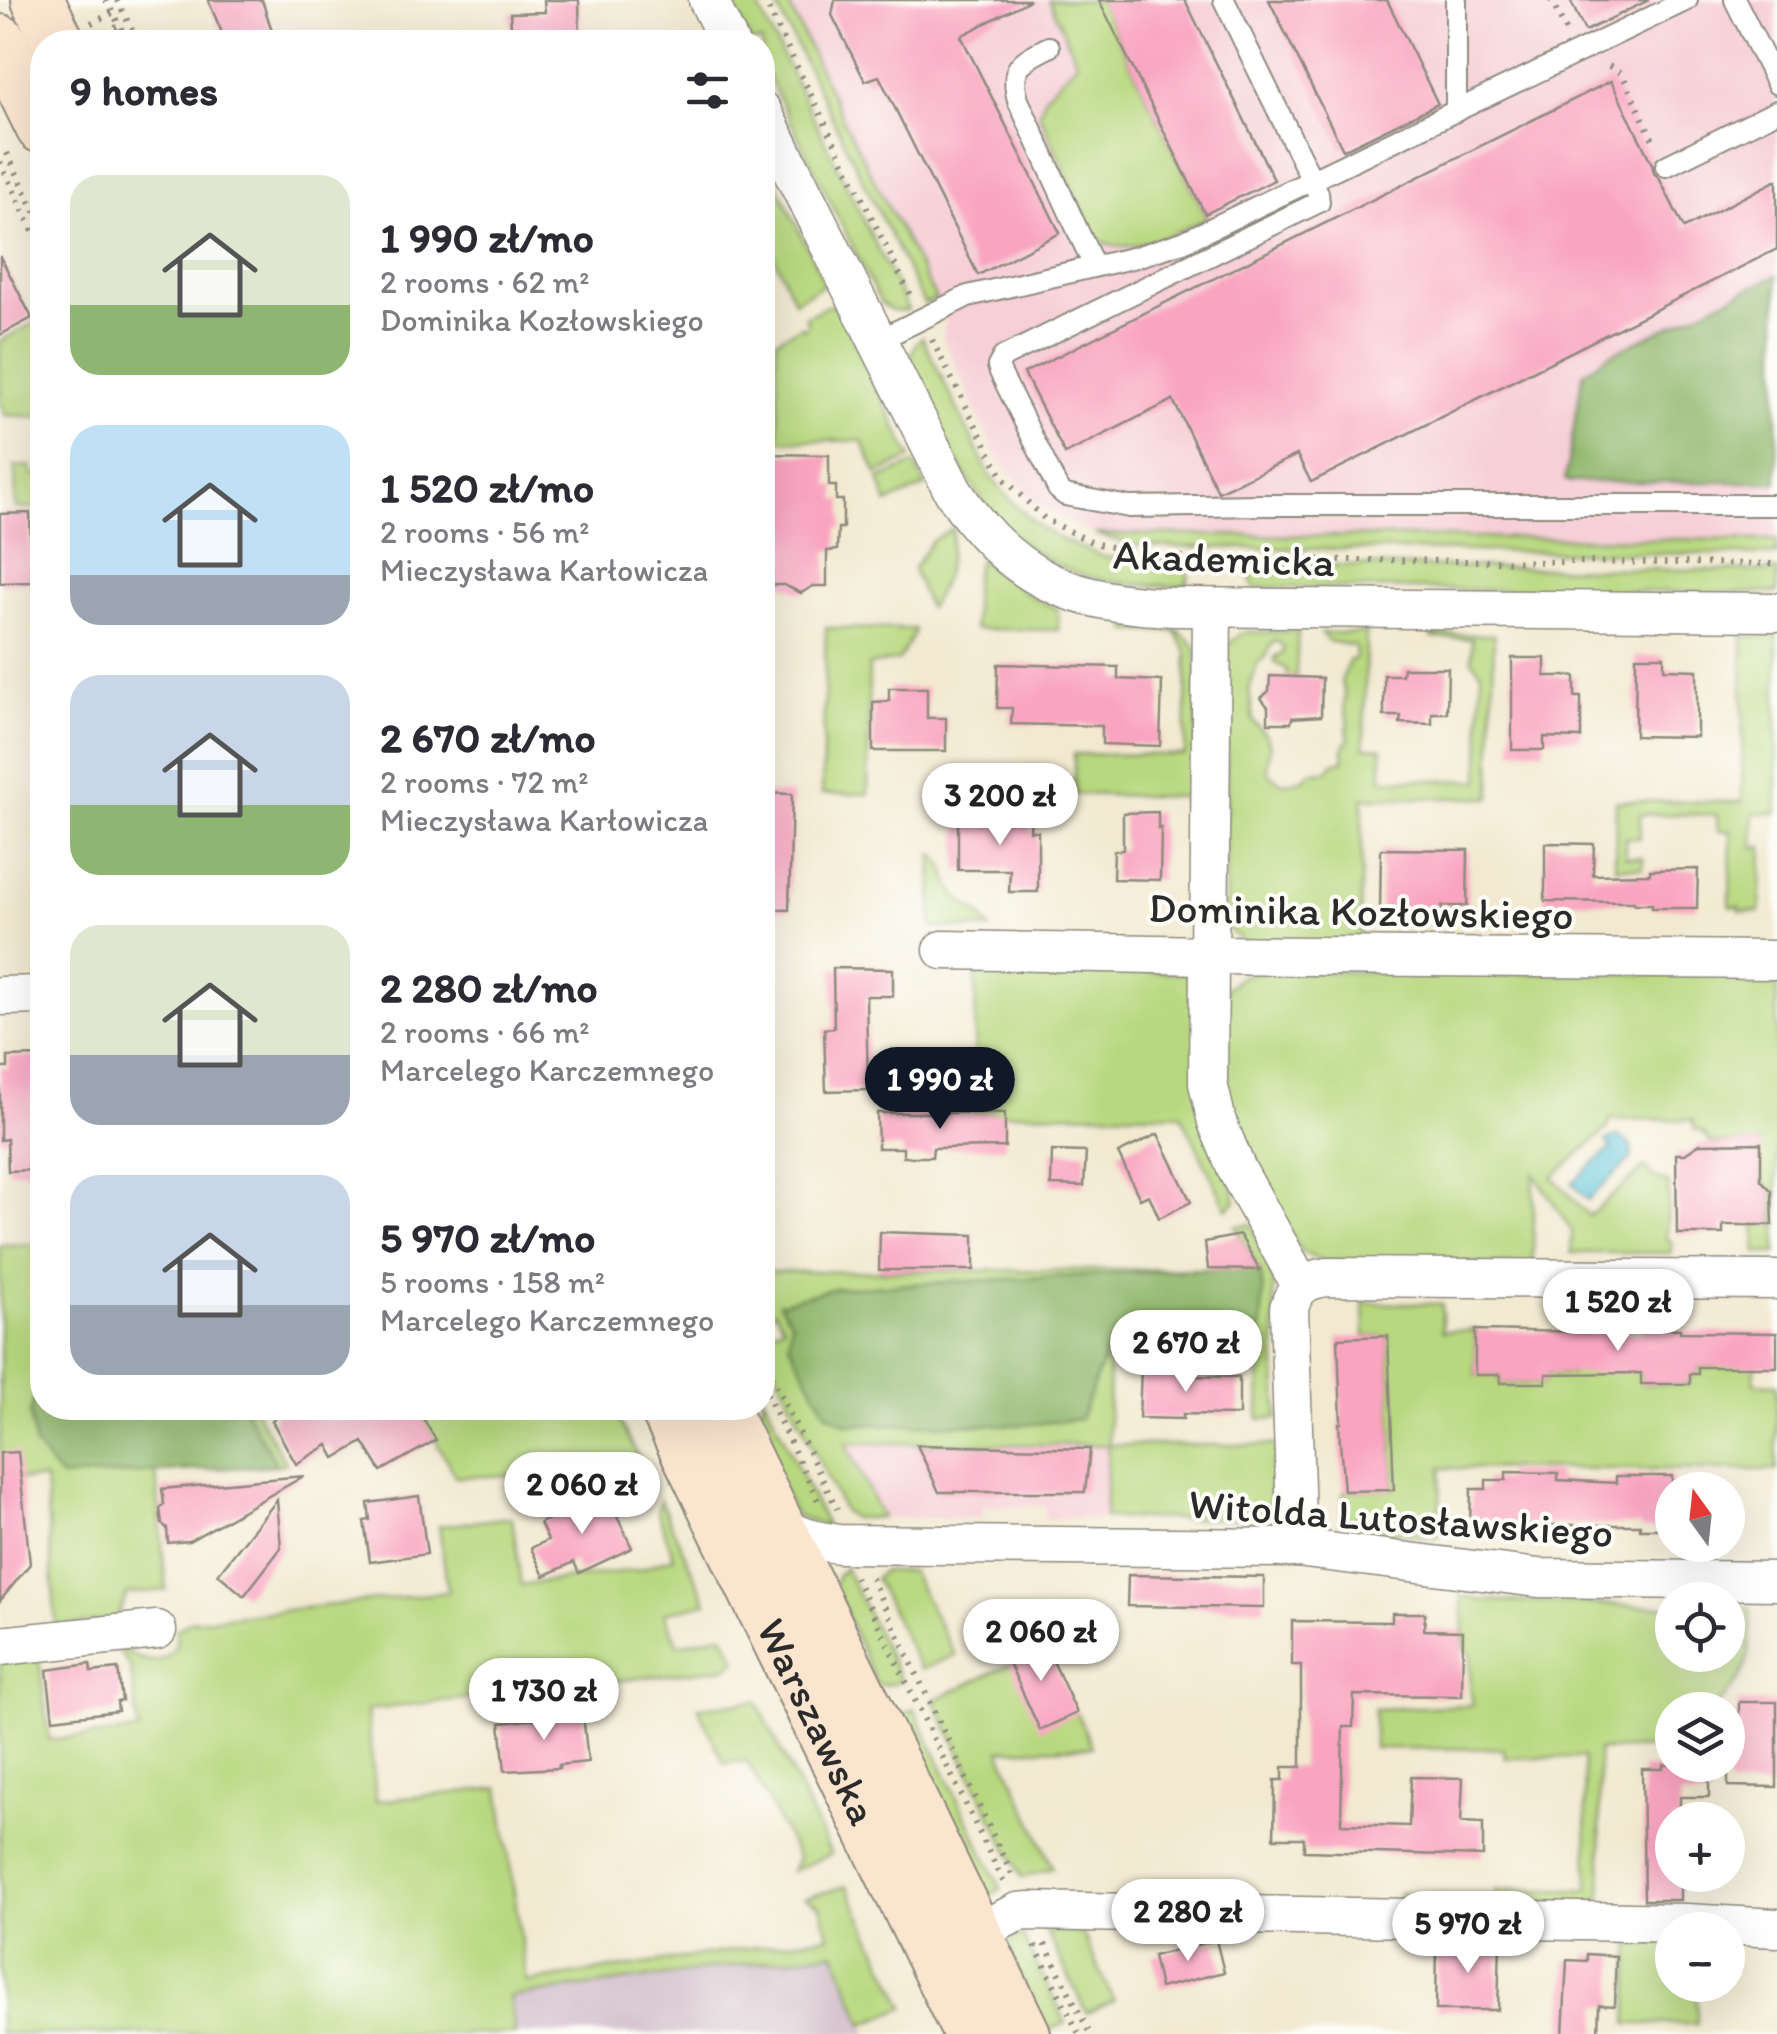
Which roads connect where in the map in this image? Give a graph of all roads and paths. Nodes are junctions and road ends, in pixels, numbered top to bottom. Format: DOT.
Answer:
graph roads {
  1 [pos="106,0"];
  2 [pos="117,0"];
  3 [pos="708,0"];
  4 [pos="764,0"];
  5 [pos="1224,0"];
  6 [pos="1456,0"];
  7 [pos="1552,0"];
  8 [pos="1686,0"];
  9 [pos="1735,0"];
  10 [pos="55,21"];
  11 [pos="128,22"];
  12 [pos="119,26"];
  13 [pos="121,30"];
  14 [pos="132,30"];
  15 [pos="723,30"];
  16 [pos="0,41"];
  17 [pos="1049,47"];
  18 [pos="1583,50"];
  19 [pos="1777,84"];
  20 [pos="1456,111"];
  21 [pos="1777,111"];
  22 [pos="22,135"];
  23 [pos="775,136"];
  24 [pos="0,162"];
  25 [pos="1666,166"];
  26 [pos="30,171"];
  27 [pos="1312,180"];
  28 [pos="30,225"];
  29 [pos="1094,266"];
  30 [pos="922,319"];
  31 [pos="877,342"];
  32 [pos="1777,504"];
  33 [pos="1777,564"];
  34 [pos="1212,608"];
  35 [pos="1777,612"];
  36 [pos="943,950"];
  37 [pos="1208,955"];
  38 [pos="1777,960"];
  39 [pos="30,995"];
  40 [pos="0,996"];
  41 [pos="1777,1280"];
  42 [pos="1300,1284"];
  43 [pos="775,1386"];
  44 [pos="775,1409"];
  45 [pos="672,1420"];
  46 [pos="727,1420"];
  47 [pos="778,1524"];
  48 [pos="846,1543"];
  49 [pos="1298,1548"];
  50 [pos="1777,1580"];
  51 [pos="822,1614"];
  52 [pos="157,1630"];
  53 [pos="0,1646"];
  54 [pos="1007,1918"];
  55 [pos="1777,1928"];
  56 [pos="970,2034"];
  57 [pos="1024,2034"];
  58 [pos="1078,2034"];
  59 [pos="1090,2034"];
  1 -- 12 [label="path"];
  2 -- 11 [label="path"];
  3 -- 15 [label="street"];
  4 -- 30 [label="path"];
  5 -- 27 [label="lane"];
  6 -- 20 [label="lane"];
  7 -- 18 [label="path"];
  8 -- 18 [label="lane"];
  9 -- 19 [label="lane"];
  10 -- 12 [label="path"];
  11 -- 12 [label="path"];
  11 -- 14 [label="path"];
  12 -- 13 [label="path"];
  16 -- 22 [label="main road"];
  17 -- 29 [label="lane"];
  18 -- 20 [label="lane"];
  18 -- 25 [label="path"];
  20 -- 27 [label="lane"];
  21 -- 25 [label="lane"];
  22 -- 26 [label="path"];
  23 -- 31 [label="street, Akademicka"];
  24 -- 28 [label="path"];
  27 -- 29 [label="lane"];
  27 -- 32 [label="lane"];
  29 -- 30 [label="lane"];
  30 -- 31 [label="lane"];
  30 -- 33 [label="path"];
  31 -- 34 [label="street, Akademicka"];
  34 -- 35 [label="street, Akademicka"];
  34 -- 37 [label="street"];
  36 -- 37 [label="street, Dominika Kozłowskiego"];
  37 -- 38 [label="street, Dominika Kozłowskiego"];
  37 -- 42 [label="street"];
  39 -- 40 [label="street"];
  41 -- 42 [label="street"];
  42 -- 49 [label="street"];
  43 -- 48 [label="path"];
  44 -- 48 [label="path"];
  45 -- 56 [label="main road, Warszawska"];
  46 -- 47 [label="main road, Warszawska"];
  47 -- 48 [label="street, Witolda Lutosławskiego"];
  47 -- 51 [label="main road, Warszawska"];
  48 -- 49 [label="street, Witolda Lutosławskiego"];
  48 -- 51 [label="street"];
  48 -- 54 [label="path"];
  48 -- 54 [label="path"];
  49 -- 50 [label="street, Witolda Lutosławskiego"];
  51 -- 54 [label="main road, Warszawska"];
  52 -- 53 [label="street"];
  54 -- 55 [label="street"];
  54 -- 57 [label="main road, Warszawska"];
  54 -- 58 [label="path"];
  54 -- 59 [label="path"];
}
